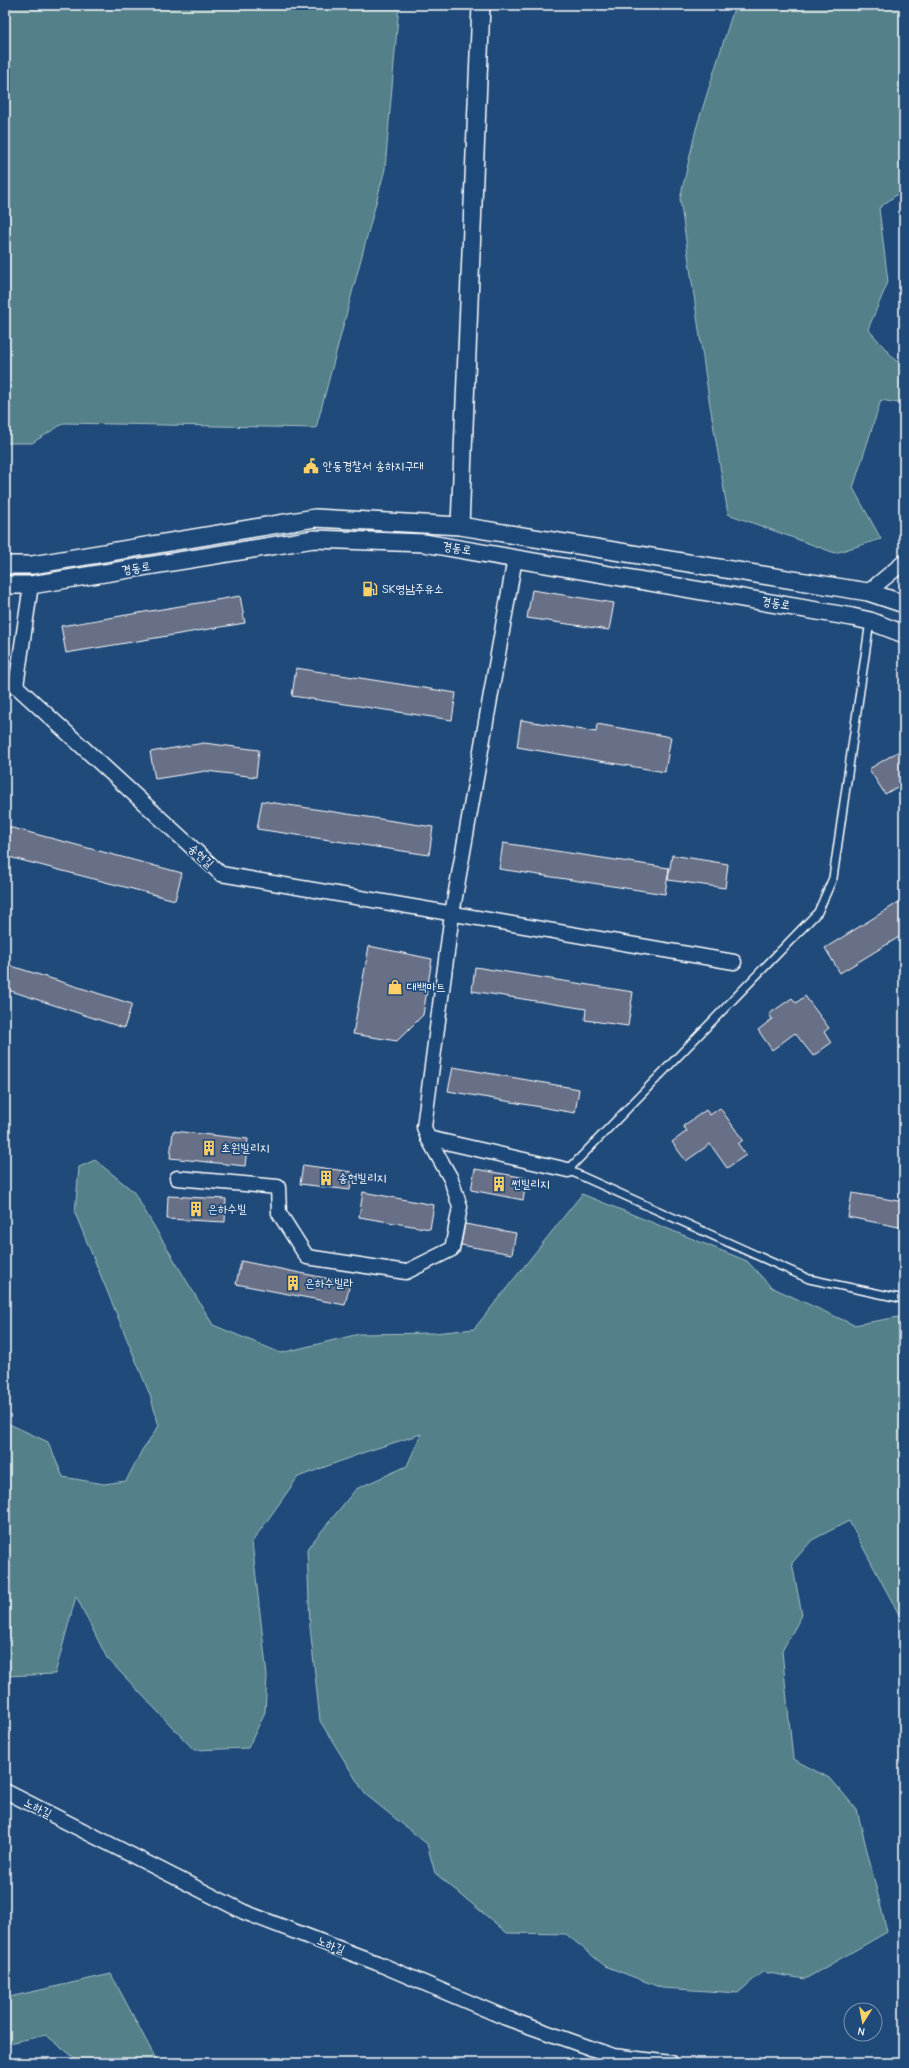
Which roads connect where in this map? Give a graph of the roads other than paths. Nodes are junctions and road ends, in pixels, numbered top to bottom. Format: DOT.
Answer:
graph roads {
  1 [pos="481,5"];
  2 [pos="460,526"];
  3 [pos="515,558"];
  4 [pos="904,562"];
  5 [pos="5,565"];
  6 [pos="5,585"];
  7 [pos="31,585"];
  8 [pos="868,592"];
  9 [pos="904,604"];
  10 [pos="870,621"];
  11 [pos="904,634"];
  12 [pos="10,686"];
  13 [pos="452,914"];
  14 [pos="734,962"];
  15 [pos="428,1138"];
  16 [pos="568,1170"];
  17 [pos="177,1178"];
  18 [pos="904,1299"];
  19 [pos="5,1791"];
  20 [pos="671,2063"];
  1 -- 2 [label="street"];
  2 -- 5 [label="street, 경동로"];
  2 -- 8 [label="street, 경동로"];
  3 -- 7 [label="street, 경동로"];
  3 -- 10 [label="street, 경동로"];
  3 -- 13 [label="street"];
  4 -- 8 [label="street"];
  6 -- 7 [label="street, 경동로"];
  7 -- 12 [label="street"];
  8 -- 9 [label="street, 경동로"];
  10 -- 11 [label="street, 경동로"];
  10 -- 16 [label="lane"];
  12 -- 13 [label="street, 송현길"];
  13 -- 14 [label="street, 송현길"];
  13 -- 15 [label="street"];
  15 -- 16 [label="street"];
  15 -- 17 [label="street"];
  16 -- 18 [label="lane"];
  19 -- 20 [label="street, 노하길"];
}
